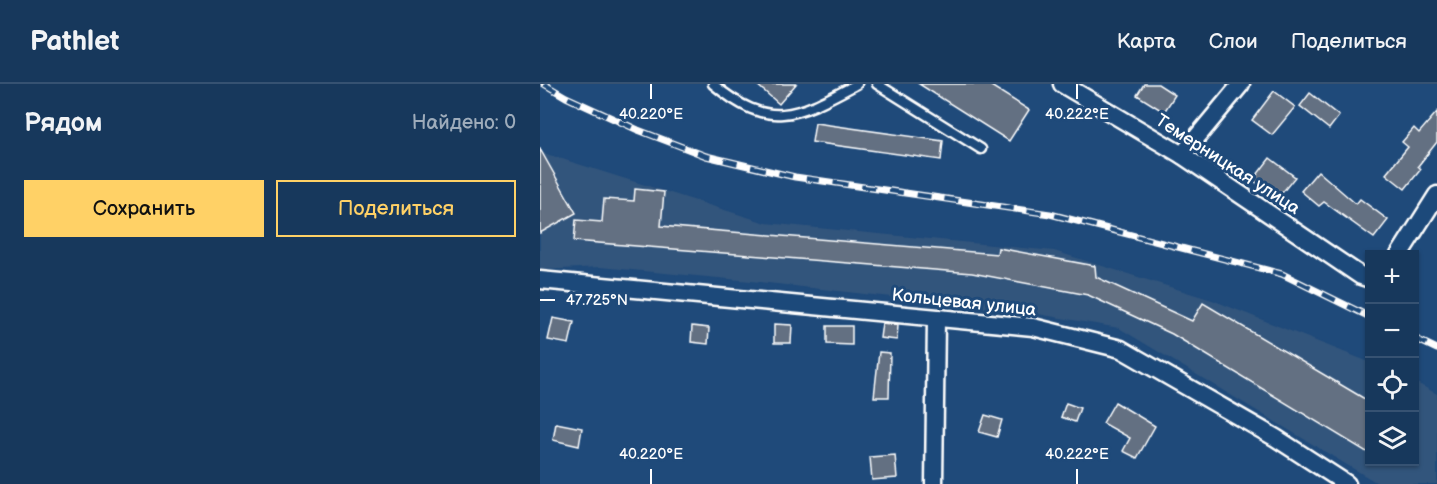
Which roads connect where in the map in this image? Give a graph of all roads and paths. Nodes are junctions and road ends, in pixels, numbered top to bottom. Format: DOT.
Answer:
graph roads {
  1 [pos="713,84"];
  2 [pos="857,84"];
  3 [pos="877,84"];
  4 [pos="1062,84"];
  5 [pos="1241,84"];
  6 [pos="981,149"];
  7 [pos="1182,155"];
  8 [pos="1437,195"];
  9 [pos="1402,250"];
  10 [pos="1365,277"];
  11 [pos="540,280"];
  12 [pos="936,319"];
  13 [pos="933,484"];
  14 [pos="1347,484"];
  1 -- 2 [label="lane"];
  3 -- 6 [label="lane"];
  4 -- 7 [label="street, Темерницкая улица"];
  5 -- 7 [label="street"];
  7 -- 10 [label="street, Темерницкая улица"];
  8 -- 9 [label="street"];
  11 -- 12 [label="street, Кольцевая улица"];
  12 -- 13 [label="street"];
  12 -- 14 [label="street, Кольцевая улица"];
}
